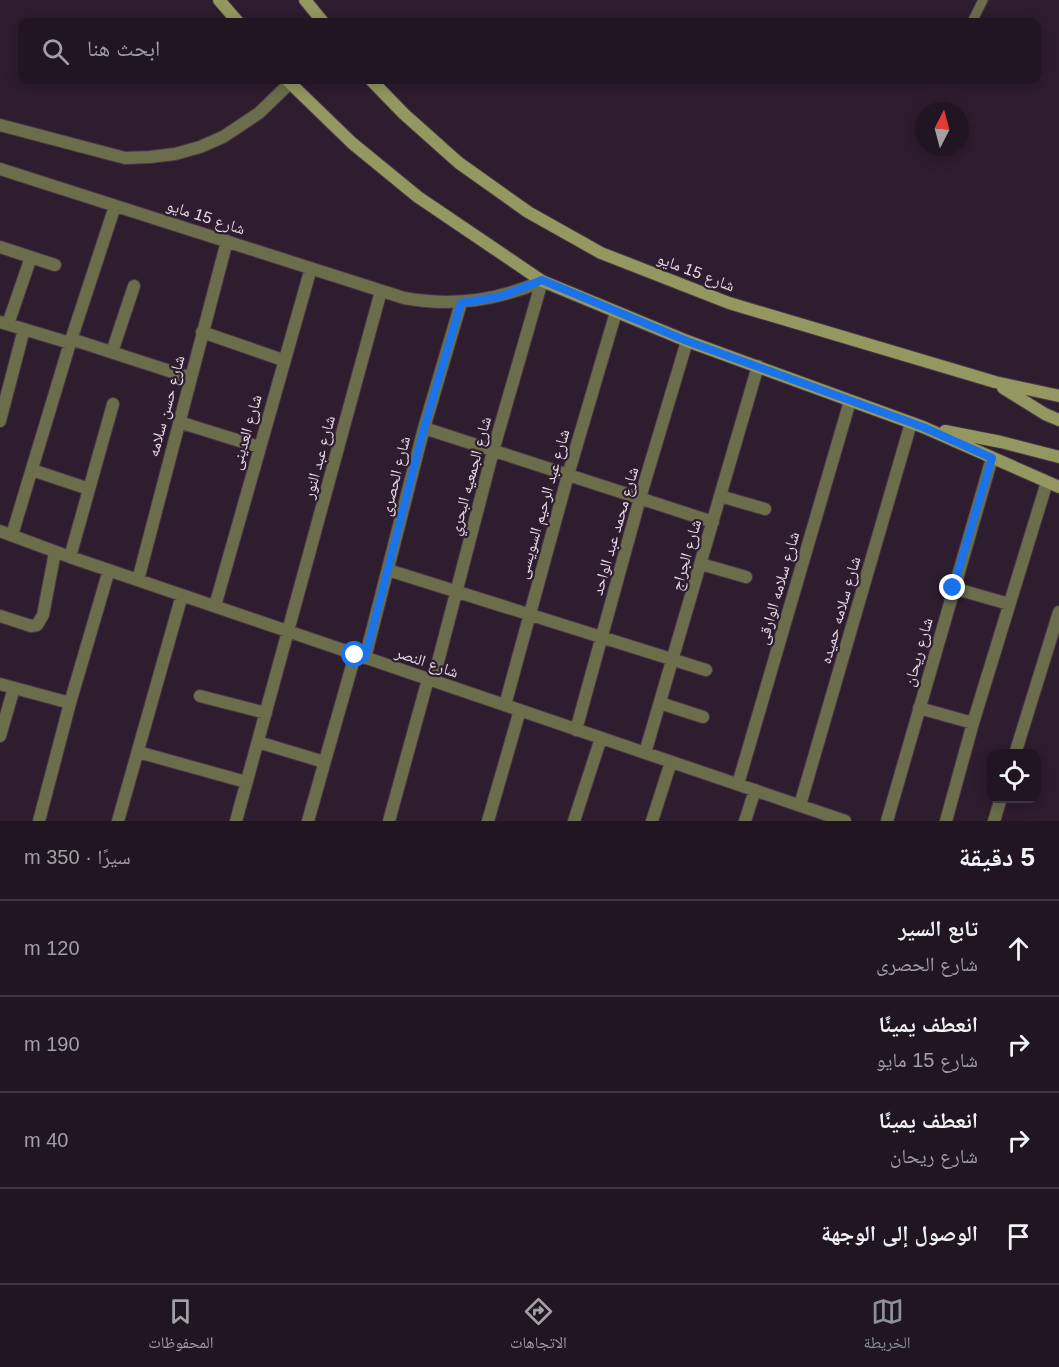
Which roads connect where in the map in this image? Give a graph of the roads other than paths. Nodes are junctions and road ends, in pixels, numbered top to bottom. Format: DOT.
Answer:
graph roads {
  1 [pos="219,0"];
  2 [pos="305,0"];
  3 [pos="983,0"];
  4 [pos="235,18"];
  5 [pos="320,18"];
  6 [pos="974,18"];
  7 [pos="286,84"];
  8 [pos="291,84"];
  9 [pos="375,84"];
  10 [pos="0,125"];
  11 [pos="0,169"];
  12 [pos="115,206"];
  13 [pos="227,241"];
  14 [pos="0,247"];
  15 [pos="31,257"];
  16 [pos="55,266"];
  17 [pos="310,268"];
  18 [pos="542,280"];
  19 [pos="134,286"];
  20 [pos="381,291"];
  21 [pos="461,303"];
  22 [pos="616,312"];
  23 [pos="4,323"];
  24 [pos="24,329"];
  25 [pos="202,332"];
  26 [pos="71,341"];
  27 [pos="687,341"];
  28 [pos="112,352"];
  29 [pos="283,360"];
  30 [pos="758,366"];
  31 [pos="190,378"];
  32 [pos="995,382"];
  33 [pos="1059,396"];
  34 [pos="850,401"];
  35 [pos="113,404"];
  36 [pos="1059,420"];
  37 [pos="0,421"];
  38 [pos="179,422"];
  39 [pos="917,425"];
  40 [pos="424,428"];
  41 [pos="259,447"];
  42 [pos="494,451"];
  43 [pos="1059,457"];
  44 [pos="992,458"];
  45 [pos="32,470"];
  46 [pos="568,475"];
  47 [pos="1047,482"];
  48 [pos="1059,488"];
  49 [pos="89,489"];
  50 [pos="720,496"];
  51 [pos="640,498"];
  52 [pos="765,509"];
  53 [pos="713,522"];
  54 [pos="6,533"];
  55 [pos="56,552"];
  56 [pos="70,557"];
  57 [pos="701,564"];
  58 [pos="109,570"];
  59 [pos="388,570"];
  60 [pos="746,577"];
  61 [pos="138,580"];
  62 [pos="953,588"];
  63 [pos="456,592"];
  64 [pos="182,595"];
  65 [pos="1009,604"];
  66 [pos="215,606"];
  67 [pos="1059,612"];
  68 [pos="0,616"];
  69 [pos="530,616"];
  70 [pos="288,632"];
  71 [pos="602,638"];
  72 [pos="360,656"];
  73 [pos="672,660"];
  74 [pos="706,670"];
  75 [pos="431,680"];
  76 [pos="0,684"];
  77 [pos="14,688"];
  78 [pos="200,696"];
  79 [pos="70,703"];
  80 [pos="660,703"];
  81 [pos="506,705"];
  82 [pos="919,708"];
  83 [pos="520,710"];
  84 [pos="266,713"];
  85 [pos="703,717"];
  86 [pos="973,723"];
  87 [pos="576,730"];
  88 [pos="0,736"];
  89 [pos="601,738"];
  90 [pos="258,742"];
  91 [pos="1016,749"];
  92 [pos="138,752"];
  93 [pos="645,753"];
  94 [pos="324,762"];
  95 [pos="671,762"];
  96 [pos="246,782"];
  97 [pos="738,784"];
  98 [pos="755,790"];
  99 [pos="999,803"];
  100 [pos="800,805"];
  101 [pos="39,821"];
  102 [pos="118,821"];
  103 [pos="236,821"];
  104 [pos="308,821"];
  105 [pos="389,821"];
  106 [pos="488,821"];
  107 [pos="574,821"];
  108 [pos="652,821"];
  109 [pos="745,821"];
  110 [pos="845,821"];
  111 [pos="887,821"];
  112 [pos="946,821"];
  113 [pos="994,821"];
  1 -- 4 [label="main road"];
  2 -- 5 [label="main road"];
  3 -- 6 [label="lane"];
  7 -- 10 [label="street"];
  8 -- 18 [label="main road"];
  9 -- 32 [label="main road, شارع 15 مايو"];
  11 -- 12 [label="street, شارع 15 مايو"];
  12 -- 13 [label="street, شارع 15 مايو"];
  12 -- 26 [label="street"];
  13 -- 17 [label="street, شارع 15 مايو"];
  13 -- 25 [label="street, شارع حسن سلامه"];
  14 -- 15 [label="street"];
  15 -- 16 [label="street"];
  15 -- 23 [label="street"];
  17 -- 20 [label="street, شارع 15 مايو"];
  17 -- 29 [label="street, شارع العدينى"];
  18 -- 21 [label="street, شارع 15 مايو"];
  18 -- 22 [label="main road"];
  18 -- 42 [label="street, شارع الجمعيه البحري"];
  19 -- 28 [label="street"];
  20 -- 21 [label="street, شارع 15 مايو"];
  20 -- 70 [label="street, شارع عبد النور"];
  21 -- 40 [label="street, شارع الحصرى"];
  22 -- 27 [label="main road"];
  22 -- 46 [label="street, شارع عبد الرحيم السويسى"];
  23 -- 24 [label="street"];
  24 -- 26 [label="street"];
  24 -- 37 [label="street"];
  25 -- 29 [label="street"];
  25 -- 31 [label="street, شارع حسن سلامه"];
  26 -- 28 [label="street"];
  26 -- 45 [label="street"];
  27 -- 30 [label="main road"];
  27 -- 51 [label="street, شارع محمد عبد الواحد"];
  28 -- 31 [label="street"];
  29 -- 41 [label="street, شارع العدينى"];
  30 -- 34 [label="main road"];
  30 -- 50 [label="street, شارع الجراج"];
  31 -- 38 [label="street, شارع حسن سلامه"];
  32 -- 33 [label="main road, شارع 15 مايو"];
  32 -- 36 [label="main road"];
  34 -- 39 [label="main road"];
  34 -- 97 [label="street, شارع سلامه الوارقى"];
  35 -- 49 [label="street"];
  38 -- 41 [label="street"];
  38 -- 61 [label="street, شارع حسن سلامه"];
  39 -- 43 [label="main road"];
  39 -- 44 [label="main road"];
  39 -- 100 [label="street, شارع سلامه حميده"];
  40 -- 42 [label="street"];
  40 -- 59 [label="street, شارع الحصرى"];
  41 -- 66 [label="street, شارع العدينى"];
  42 -- 46 [label="street"];
  42 -- 63 [label="street, شارع الجمعيه البحري"];
  44 -- 47 [label="main road"];
  44 -- 62 [label="street, شارع ريحان"];
  45 -- 49 [label="street"];
  45 -- 54 [label="street"];
  46 -- 51 [label="street"];
  46 -- 69 [label="street, شارع عبد الرحيم السويسى"];
  47 -- 48 [label="main road"];
  47 -- 65 [label="street"];
  49 -- 56 [label="street"];
  50 -- 52 [label="street"];
  50 -- 53 [label="street, شارع الجراج"];
  51 -- 53 [label="street"];
  51 -- 71 [label="street, شارع محمد عبد الواحد"];
  53 -- 57 [label="street, شارع الجراج"];
  54 -- 55 [label="street, شارع النصر"];
  55 -- 56 [label="street, شارع النصر"];
  55 -- 68 [label="street"];
  56 -- 58 [label="street, شارع النصر"];
  57 -- 60 [label="street"];
  57 -- 73 [label="street, شارع الجراج"];
  58 -- 61 [label="street, شارع النصر"];
  58 -- 79 [label="street"];
  59 -- 63 [label="street"];
  59 -- 72 [label="street, شارع الحصرى"];
  61 -- 64 [label="street, شارع النصر"];
  62 -- 65 [label="street"];
  62 -- 82 [label="street, شارع ريحان"];
  63 -- 69 [label="street"];
  63 -- 75 [label="street, شارع الجمعيه البحري"];
  64 -- 66 [label="street, شارع النصر"];
  64 -- 92 [label="street"];
  65 -- 86 [label="street"];
  66 -- 70 [label="street, شارع النصر"];
  67 -- 91 [label="street"];
  69 -- 71 [label="street"];
  69 -- 81 [label="street, شارع عبد الرحيم السويسى"];
  70 -- 72 [label="street, شارع النصر"];
  70 -- 84 [label="street, شارع عبد النور"];
  71 -- 73 [label="street"];
  71 -- 87 [label="street, شارع محمد عبد الواحد"];
  72 -- 75 [label="street, شارع النصر"];
  72 -- 94 [label="street, شارع الحصرى"];
  73 -- 74 [label="street"];
  73 -- 80 [label="street, شارع الجراج"];
  75 -- 81 [label="street, شارع النصر"];
  75 -- 105 [label="street, شارع الجمعيه البحري"];
  76 -- 77 [label="street"];
  77 -- 79 [label="street"];
  77 -- 88 [label="street"];
  78 -- 84 [label="street"];
  79 -- 101 [label="street"];
  80 -- 85 [label="street"];
  80 -- 93 [label="street, شارع الجراج"];
  81 -- 83 [label="street, شارع النصر"];
  82 -- 86 [label="street"];
  82 -- 111 [label="street, شارع ريحان"];
  83 -- 87 [label="street, شارع النصر"];
  83 -- 106 [label="street"];
  84 -- 90 [label="street, شارع عبد النور"];
  86 -- 112 [label="street"];
  87 -- 89 [label="street, شارع النصر"];
  89 -- 93 [label="street, شارع النصر"];
  89 -- 107 [label="street"];
  90 -- 94 [label="street"];
  90 -- 96 [label="street, شارع عبد النور"];
  92 -- 96 [label="street"];
  92 -- 102 [label="street"];
  93 -- 95 [label="street, شارع النصر"];
  94 -- 104 [label="street, شارع الحصرى"];
  95 -- 97 [label="street, شارع النصر"];
  95 -- 108 [label="street"];
  96 -- 103 [label="street, شارع عبد النور"];
  97 -- 98 [label="street, شارع النصر"];
  98 -- 100 [label="street, شارع النصر"];
  98 -- 109 [label="street"];
  99 -- 113 [label="street"];
  100 -- 110 [label="street, شارع النصر"];
}
